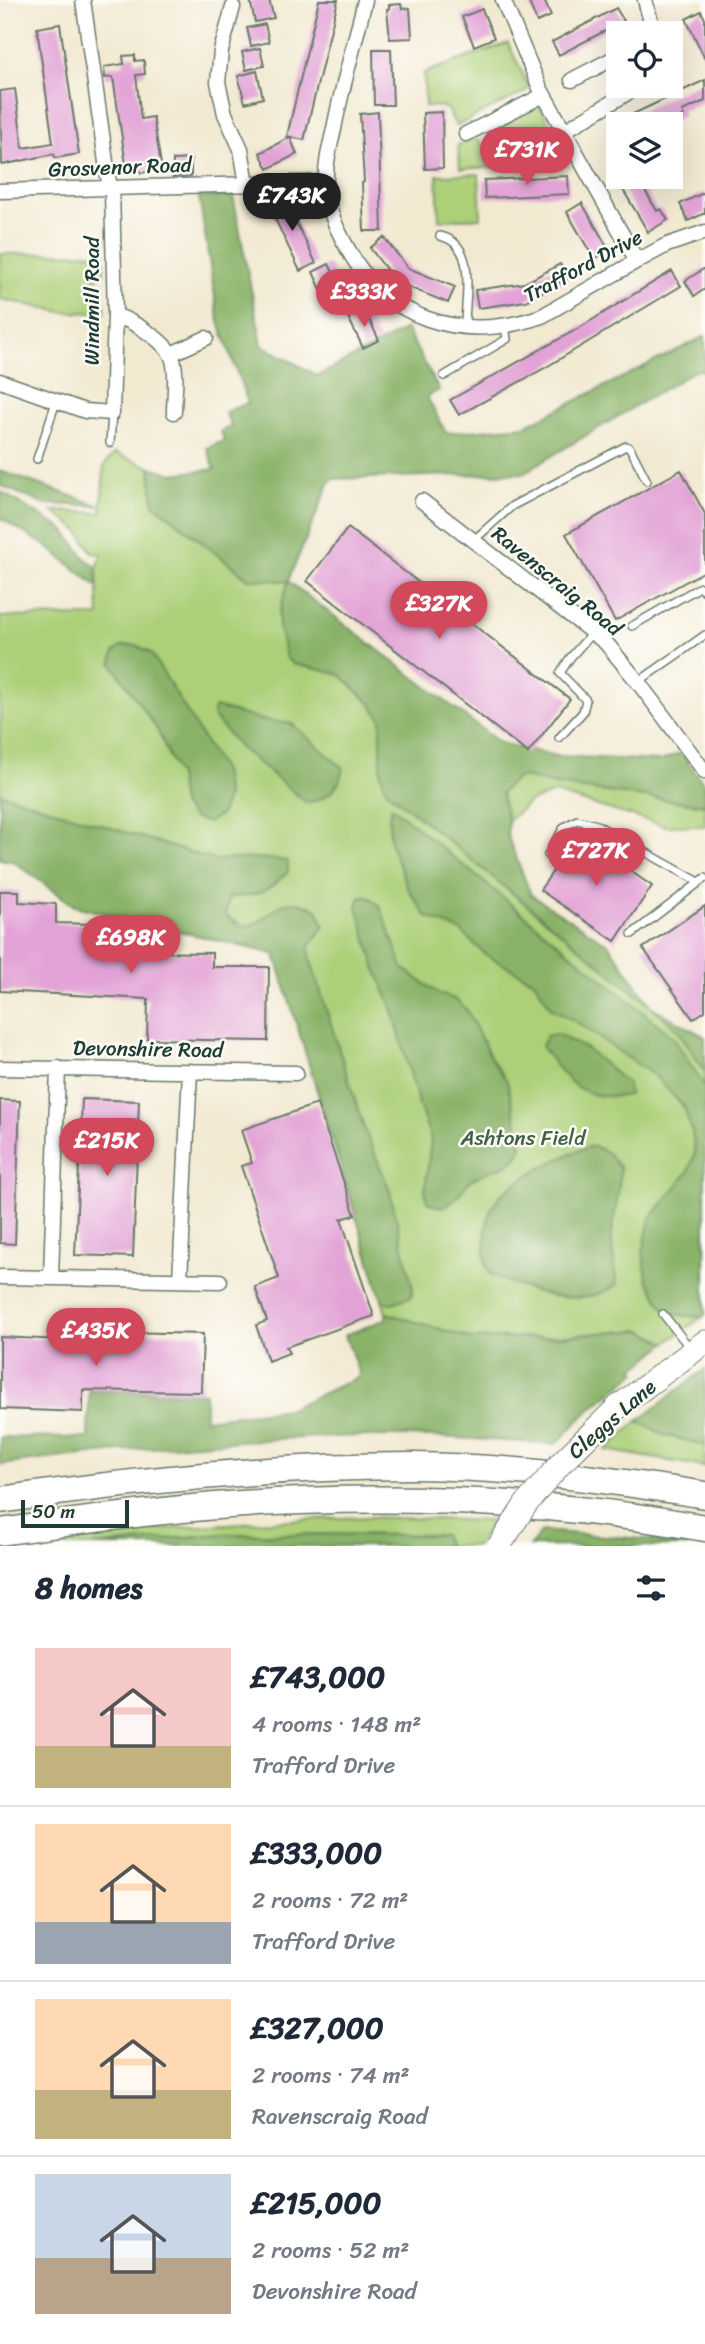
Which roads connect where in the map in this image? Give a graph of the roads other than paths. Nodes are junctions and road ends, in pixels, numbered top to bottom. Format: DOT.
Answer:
graph roads {
  1 [pos="83,0"];
  2 [pos="365,0"];
  3 [pos="503,0"];
  4 [pos="645,0"];
  5 [pos="233,7"];
  6 [pos="651,21"];
  7 [pos="606,66"];
  8 [pos="572,80"];
  9 [pos="544,95"];
  10 [pos="619,98"];
  11 [pos="483,126"];
  12 [pos="564,131"];
  13 [pos="466,134"];
  14 [pos="488,141"];
  15 [pos="326,182"];
  16 [pos="247,184"];
  17 [pos="111,190"];
  18 [pos="0,191"];
  19 [pos="705,232"];
  20 [pos="440,236"];
  21 [pos="637,261"];
  22 [pos="115,315"];
  23 [pos="505,326"];
  24 [pos="465,327"];
  25 [pos="206,338"];
  26 [pos="172,354"];
  27 [pos="450,361"];
  28 [pos="455,369"];
  29 [pos="444,376"];
  30 [pos="0,381"];
  31 [pos="56,402"];
  32 [pos="112,413"];
  33 [pos="173,414"];
  34 [pos="110,443"];
  35 [pos="37,459"];
  36 [pos="647,481"];
  37 [pos="422,501"];
  38 [pos="473,540"];
  39 [pos="705,589"];
  40 [pos="632,626"];
  41 [pos="593,633"];
  42 [pos="705,635"];
  43 [pos="638,682"];
  44 [pos="559,738"];
  45 [pos="705,772"];
  46 [pos="548,855"];
  47 [pos="702,880"];
  48 [pos="632,934"];
  49 [pos="0,1068"];
  50 [pos="58,1068"];
  51 [pos="190,1071"];
  52 [pos="296,1073"];
  53 [pos="0,1276"];
  54 [pos="51,1278"];
  55 [pos="180,1280"];
  56 [pos="220,1281"];
  57 [pos="663,1314"];
  58 [pos="699,1347"];
  59 [pos="705,1495"];
  60 [pos="0,1500"];
  61 [pos="705,1528"];
  62 [pos="0,1532"];
  63 [pos="499,1546"];
  1 -- 17 [label="street, Windmill Road"];
  2 -- 15 [label="street, Trafford Drive"];
  3 -- 9 [label="street"];
  4 -- 6 [label="street"];
  5 -- 16 [label="street"];
  7 -- 8 [label="street"];
  9 -- 11 [label="street"];
  9 -- 12 [label="street"];
  10 -- 12 [label="street"];
  11 -- 13 [label="street"];
  11 -- 14 [label="street"];
  12 -- 21 [label="street"];
  15 -- 16 [label="street, Grosvenor Road"];
  15 -- 24 [label="street, Trafford Drive"];
  16 -- 17 [label="street, Grosvenor Road"];
  17 -- 18 [label="street, Grosvenor Road"];
  17 -- 22 [label="street, Windmill Road"];
  19 -- 21 [label="street, Trafford Drive"];
  20 -- 24 [label="lane"];
  21 -- 23 [label="street, Trafford Drive"];
  22 -- 26 [label="street"];
  22 -- 32 [label="street, Windmill Road"];
  23 -- 24 [label="street, Trafford Drive"];
  23 -- 28 [label="lane"];
  25 -- 26 [label="street"];
  26 -- 33 [label="street"];
  27 -- 28 [label="lane"];
  28 -- 29 [label="lane"];
  30 -- 31 [label="street"];
  31 -- 32 [label="street"];
  31 -- 35 [label="lane"];
  32 -- 34 [label="lane"];
  36 -- 38 [label="lane"];
  37 -- 38 [label="street, Ravenscraig Road"];
  38 -- 41 [label="street, Ravenscraig Road"];
  39 -- 40 [label="lane"];
  41 -- 43 [label="street, Ravenscraig Road"];
  41 -- 44 [label="lane"];
  42 -- 43 [label="lane"];
  43 -- 45 [label="street, Ravenscraig Road"];
  46 -- 47 [label="lane"];
  47 -- 48 [label="lane"];
  49 -- 50 [label="street, Devonshire Road"];
  50 -- 51 [label="street, Devonshire Road"];
  50 -- 54 [label="street"];
  51 -- 52 [label="street, Devonshire Road"];
  51 -- 55 [label="street"];
  53 -- 54 [label="street"];
  54 -- 55 [label="street"];
  55 -- 56 [label="street"];
  57 -- 58 [label="lane"];
  58 -- 63 [label="main road, Cleggs Lane, bridge"];
  59 -- 60 [label="highway"];
  61 -- 62 [label="highway"];
}
